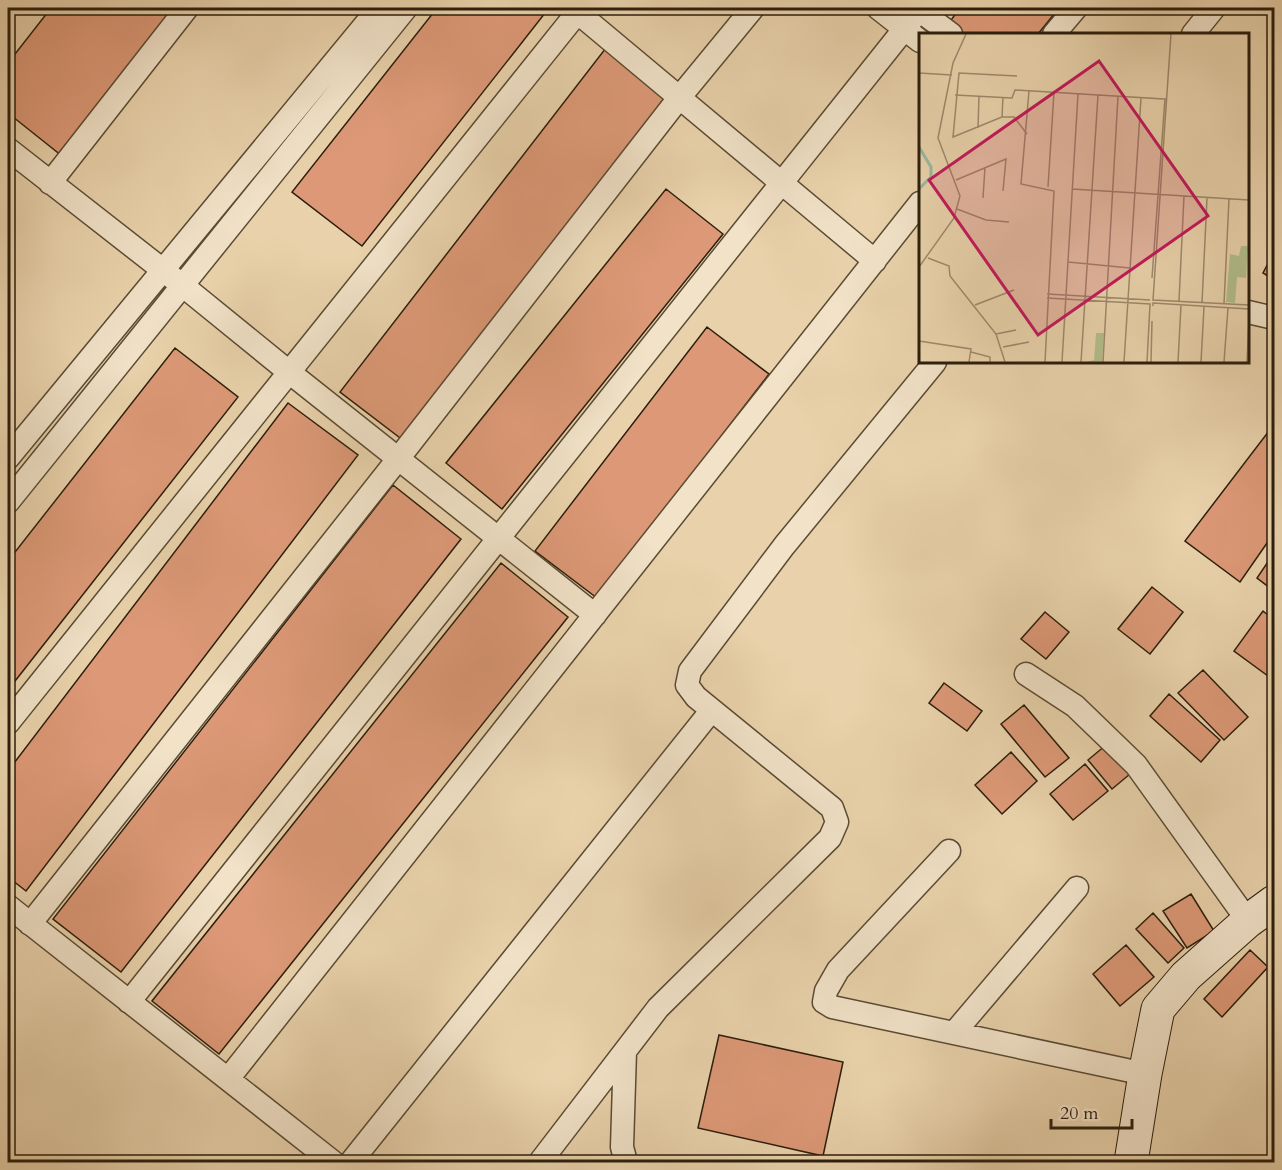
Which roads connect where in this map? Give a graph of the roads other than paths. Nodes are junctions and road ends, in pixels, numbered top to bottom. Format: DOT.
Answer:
graph roads {
  1 [pos="187,8"];
  2 [pos="380,8"];
  3 [pos="406,8"];
  4 [pos="753,8"];
  5 [pos="878,8"];
  6 [pos="919,8"];
  7 [pos="1076,8"];
  8 [pos="1214,8"];
  9 [pos="579,10"];
  10 [pos="950,33"];
  11 [pos="1055,33"];
  12 [pos="1194,33"];
  13 [pos="913,35"];
  14 [pos="679,98"];
  15 [pos="8,149"];
  16 [pos="50,183"];
  17 [pos="781,183"];
  18 [pos="919,206"];
  19 [pos="875,261"];
  20 [pos="163,270"];
  21 [pos="182,285"];
  22 [pos="1249,312"];
  23 [pos="1275,318"];
  24 [pos="934,363"];
  25 [pos="289,372"];
  26 [pos="8,458"];
  27 [pos="398,459"];
  28 [pos="8,502"];
  29 [pos="498,538"];
  30 [pos="595,615"];
  31 [pos="1026,674"];
  32 [pos="711,711"];
  33 [pos="8,723"];
  34 [pos="949,851"];
  35 [pos="1077,888"];
  36 [pos="1275,902"];
  37 [pos="8,906"];
  38 [pos="1248,921"];
  39 [pos="30,924"];
  40 [pos="129,1002"];
  41 [pos="954,1033"];
  42 [pos="625,1051"];
  43 [pos="1145,1074"];
  44 [pos="228,1079"];
  45 [pos="333,1162"];
  46 [pos="351,1162"];
  47 [pos="540,1162"];
  48 [pos="626,1162"];
  49 [pos="1131,1162"];
  1 -- 16 [label="street"];
  2 -- 20 [label="street"];
  3 -- 21 [label="street"];
  4 -- 14 [label="street"];
  5 -- 13 [label="street"];
  6 -- 10 [label="street"];
  6 -- 13 [label="street"];
  7 -- 11 [label="street"];
  8 -- 12 [label="street"];
  9 -- 14 [label="street"];
  9 -- 25 [label="street"];
  13 -- 17 [label="street"];
  14 -- 17 [label="street"];
  14 -- 27 [label="street"];
  15 -- 16 [label="street"];
  16 -- 20 [label="street"];
  17 -- 19 [label="street"];
  17 -- 29 [label="street"];
  18 -- 19 [label="street"];
  19 -- 30 [label="street"];
  20 -- 21 [label="street"];
  20 -- 26 [label="street"];
  21 -- 25 [label="street"];
  21 -- 28 [label="street"];
  22 -- 23 [label="street"];
  24 -- 32 [label="street"];
  25 -- 27 [label="street"];
  25 -- 33 [label="street"];
  27 -- 29 [label="street"];
  27 -- 39 [label="street"];
  29 -- 30 [label="street"];
  29 -- 40 [label="street"];
  30 -- 44 [label="street"];
  31 -- 38 [label="street"];
  32 -- 42 [label="street"];
  32 -- 46 [label="street"];
  34 -- 41 [label="street"];
  35 -- 41 [label="street"];
  36 -- 38 [label="street"];
  37 -- 39 [label="street"];
  38 -- 43 [label="street"];
  39 -- 40 [label="street"];
  40 -- 44 [label="street"];
  41 -- 43 [label="street"];
  42 -- 47 [label="street"];
  42 -- 48 [label="street"];
  43 -- 49 [label="street"];
  44 -- 45 [label="street"];
}
